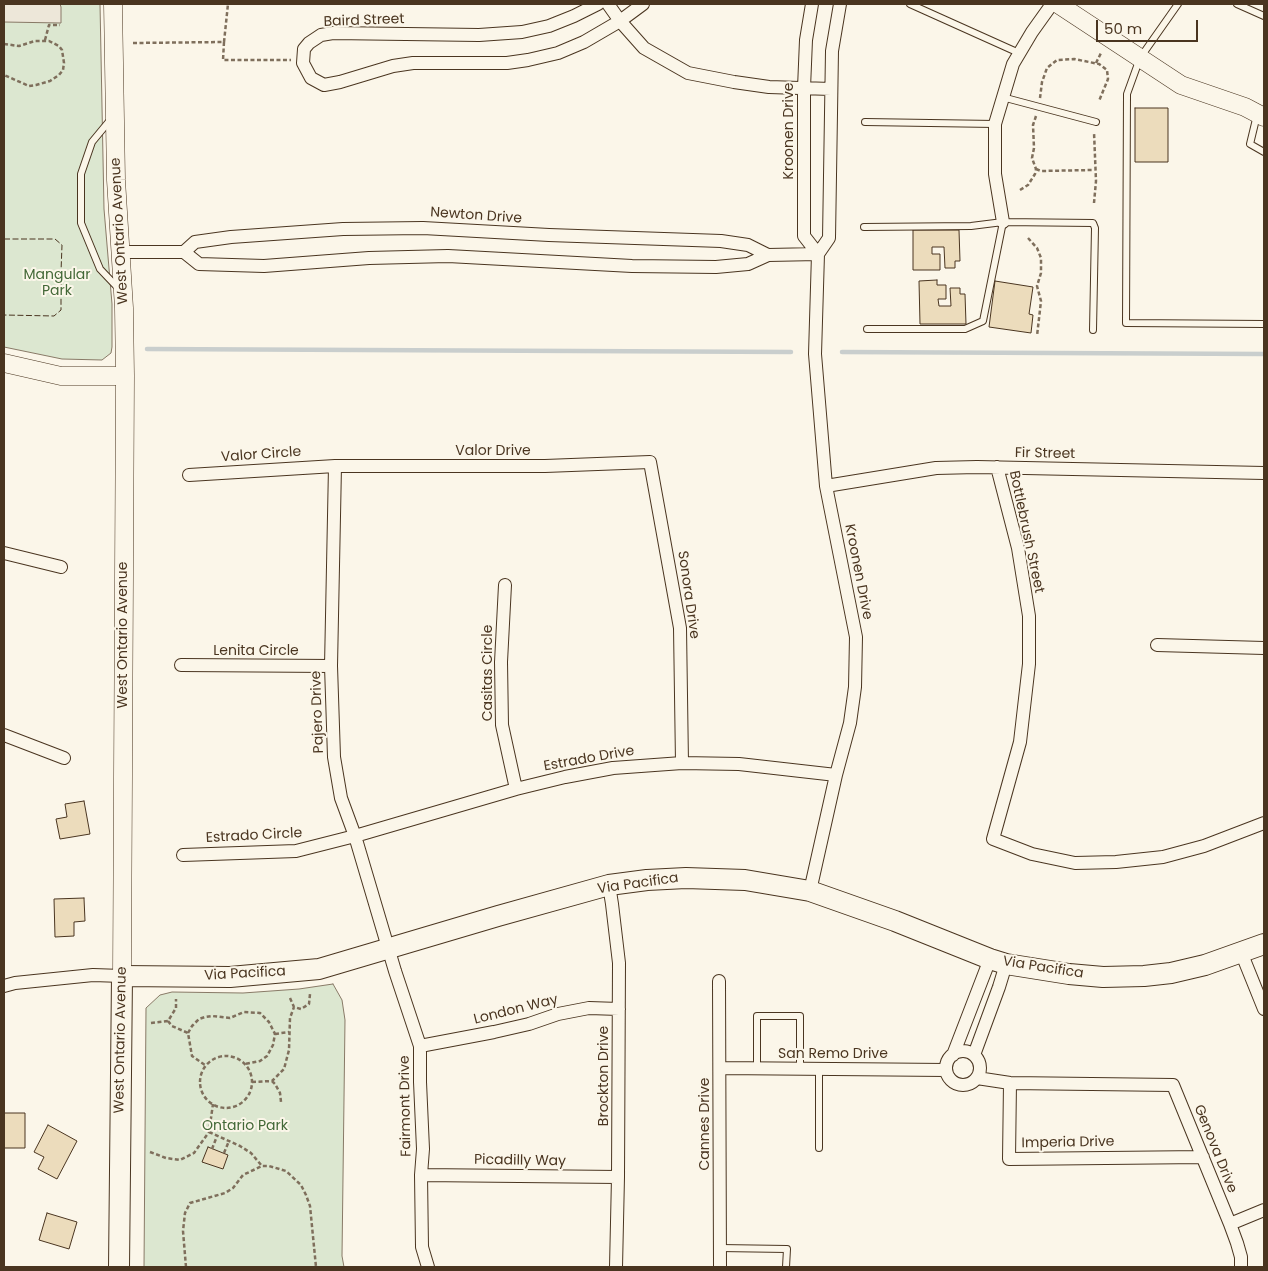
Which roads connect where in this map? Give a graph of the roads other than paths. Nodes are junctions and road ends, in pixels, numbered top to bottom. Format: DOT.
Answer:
graph roads {
  1 [pos="113,4"];
  2 [pos="598,4"];
  3 [pos="608,4"];
  4 [pos="643,4"];
  5 [pos="812,4"];
  6 [pos="840,4"];
  7 [pos="910,4"];
  8 [pos="1052,4"];
  9 [pos="1058,4"];
  10 [pos="1178,4"];
  11 [pos="1237,4"];
  12 [pos="1264,16"];
  13 [pos="620,21"];
  14 [pos="1020,53"];
  15 [pos="1140,58"];
  16 [pos="804,88"];
  17 [pos="831,88"];
  18 [pos="1002,97"];
  19 [pos="115,114"];
  20 [pos="1261,115"];
  21 [pos="865,122"];
  22 [pos="1096,122"];
  23 [pos="995,124"];
  24 [pos="1264,152"];
  25 [pos="1003,222"];
  26 [pos="864,227"];
  27 [pos="121,252"];
  28 [pos="184,252"];
  29 [pos="818,254"];
  30 [pos="768,255"];
  31 [pos="123,293"];
  32 [pos="1264,324"];
  33 [pos="867,329"];
  34 [pos="1093,330"];
  35 [pos="4,363"];
  36 [pos="125,376"];
  37 [pos="650,462"];
  38 [pos="335,466"];
  39 [pos="997,468"];
  40 [pos="1264,473"];
  41 [pos="189,475"];
  42 [pos="826,486"];
  43 [pos="4,553"];
  44 [pos="61,567"];
  45 [pos="505,585"];
  46 [pos="1157,645"];
  47 [pos="1264,648"];
  48 [pos="181,665"];
  49 [pos="331,666"];
  50 [pos="4,735"];
  51 [pos="64,758"];
  52 [pos="682,763"];
  53 [pos="836,775"];
  54 [pos="516,789"];
  55 [pos="1264,823"];
  56 [pos="355,836"];
  57 [pos="183,855"];
  58 [pos="609,885"];
  59 [pos="810,891"];
  60 [pos="1264,944"];
  61 [pos="388,949"];
  62 [pos="1241,952"];
  63 [pos="998,962"];
  64 [pos="122,976"];
  65 [pos="719,981"];
  66 [pos="4,986"];
  67 [pos="619,1008"];
  68 [pos="1264,1009"];
  69 [pos="420,1046"];
  70 [pos="953,1055"];
  71 [pos="974,1055"];
  72 [pos="720,1068"];
  73 [pos="757,1068"];
  74 [pos="800,1069"];
  75 [pos="820,1069"];
  76 [pos="946,1070"];
  77 [pos="978,1078"];
  78 [pos="1010,1083"];
  79 [pos="819,1148"];
  80 [pos="1203,1157"];
  81 [pos="421,1175"];
  82 [pos="618,1177"];
  83 [pos="1264,1210"];
  84 [pos="1230,1224"];
  85 [pos="720,1248"];
  86 [pos="119,1267"];
  87 [pos="428,1267"];
  88 [pos="616,1267"];
  89 [pos="720,1267"];
  90 [pos="786,1267"];
  91 [pos="1240,1267"];
  1 -- 19 [label="main road, West Ontario Avenue"];
  2 -- 13 [label="street, Baird Street"];
  3 -- 13 [label="street"];
  4 -- 13 [label="street, Baird Street"];
  5 -- 16 [label="street, Kroonen Drive"];
  6 -- 17 [label="street, Kroonen Drive"];
  7 -- 14 [label="lane"];
  8 -- 14 [label="street"];
  9 -- 15 [label="main road"];
  10 -- 15 [label="lane"];
  11 -- 12 [label="lane"];
  13 -- 16 [label="street"];
  14 -- 18 [label="street"];
  15 -- 20 [label="main road"];
  15 -- 32 [label="lane"];
  16 -- 17 [label="street"];
  16 -- 29 [label="street, Kroonen Drive"];
  17 -- 29 [label="street, Kroonen Drive"];
  18 -- 22 [label="lane"];
  18 -- 23 [label="street"];
  19 -- 27 [label="main road, West Ontario Avenue"];
  19 -- 31 [label="lane"];
  20 -- 24 [label="lane"];
  21 -- 23 [label="lane"];
  23 -- 25 [label="street"];
  25 -- 26 [label="lane"];
  25 -- 33 [label="lane"];
  25 -- 34 [label="lane"];
  27 -- 28 [label="street, Newton Drive"];
  27 -- 31 [label="main road, West Ontario Avenue"];
  28 -- 30 [label="street, Newton Drive"];
  28 -- 30 [label="street, Newton Drive"];
  29 -- 30 [label="street, Newton Drive"];
  29 -- 42 [label="street, Kroonen Drive"];
  31 -- 36 [label="main road, West Ontario Avenue"];
  35 -- 36 [label="main road"];
  36 -- 64 [label="main road, West Ontario Avenue"];
  37 -- 38 [label="street, Valor Drive"];
  37 -- 52 [label="street, Sonora Drive"];
  38 -- 41 [label="street, Valor Circle"];
  38 -- 49 [label="street, Pajero Drive"];
  39 -- 40 [label="street, Fir Street"];
  39 -- 42 [label="street, Fir Street"];
  39 -- 55 [label="street, Bottlebrush Street"];
  42 -- 53 [label="street, Kroonen Drive"];
  43 -- 44 [label="street"];
  45 -- 54 [label="street, Casitas Circle"];
  46 -- 47 [label="street"];
  48 -- 49 [label="street, Lenita Circle"];
  49 -- 56 [label="street, Pajero Drive"];
  50 -- 51 [label="street"];
  52 -- 53 [label="street, Estrado Drive"];
  52 -- 54 [label="street, Estrado Drive"];
  53 -- 59 [label="street, Kroonen Drive"];
  54 -- 56 [label="street, Estrado Drive"];
  56 -- 57 [label="street, Estrado Circle"];
  56 -- 61 [label="street, Pajero Drive"];
  58 -- 59 [label="main road, Via Pacifica"];
  58 -- 61 [label="main road, Via Pacifica"];
  58 -- 67 [label="street, Brockton Drive"];
  59 -- 63 [label="main road, Via Pacifica"];
  60 -- 62 [label="main road, Via Pacifica"];
  61 -- 64 [label="main road, Via Pacifica"];
  61 -- 69 [label="street, Fairmont Drive"];
  62 -- 63 [label="main road, Via Pacifica"];
  62 -- 68 [label="street"];
  63 -- 70 [label="street"];
  63 -- 71 [label="street"];
  64 -- 66 [label="street, Via Pacifica"];
  64 -- 86 [label="main road, West Ontario Avenue"];
  65 -- 72 [label="street, Cannes Drive"];
  67 -- 69 [label="street, London Way"];
  67 -- 82 [label="street, Brockton Drive"];
  69 -- 81 [label="street, Fairmont Drive"];
  70 -- 71 [label="street"];
  70 -- 76 [label="street"];
  71 -- 77 [label="street"];
  72 -- 73 [label="street, San Remo Drive"];
  72 -- 85 [label="street, Cannes Drive"];
  73 -- 74 [label="street, San Remo Drive"];
  73 -- 74 [label="lane"];
  74 -- 75 [label="street, San Remo Drive"];
  75 -- 76 [label="street, San Remo Drive"];
  75 -- 79 [label="lane"];
  76 -- 77 [label="street"];
  77 -- 78 [label="street"];
  78 -- 80 [label="street, Genova Drive"];
  78 -- 80 [label="street, Imperia Drive"];
  80 -- 84 [label="street, Genova Drive"];
  81 -- 82 [label="street, Picadilly Way"];
  81 -- 87 [label="street, Fairmont Drive"];
  82 -- 88 [label="street, Brockton Drive"];
  83 -- 84 [label="street"];
  84 -- 91 [label="street, Genova Drive"];
  85 -- 89 [label="street, Cannes Drive"];
  85 -- 90 [label="lane"];
}
